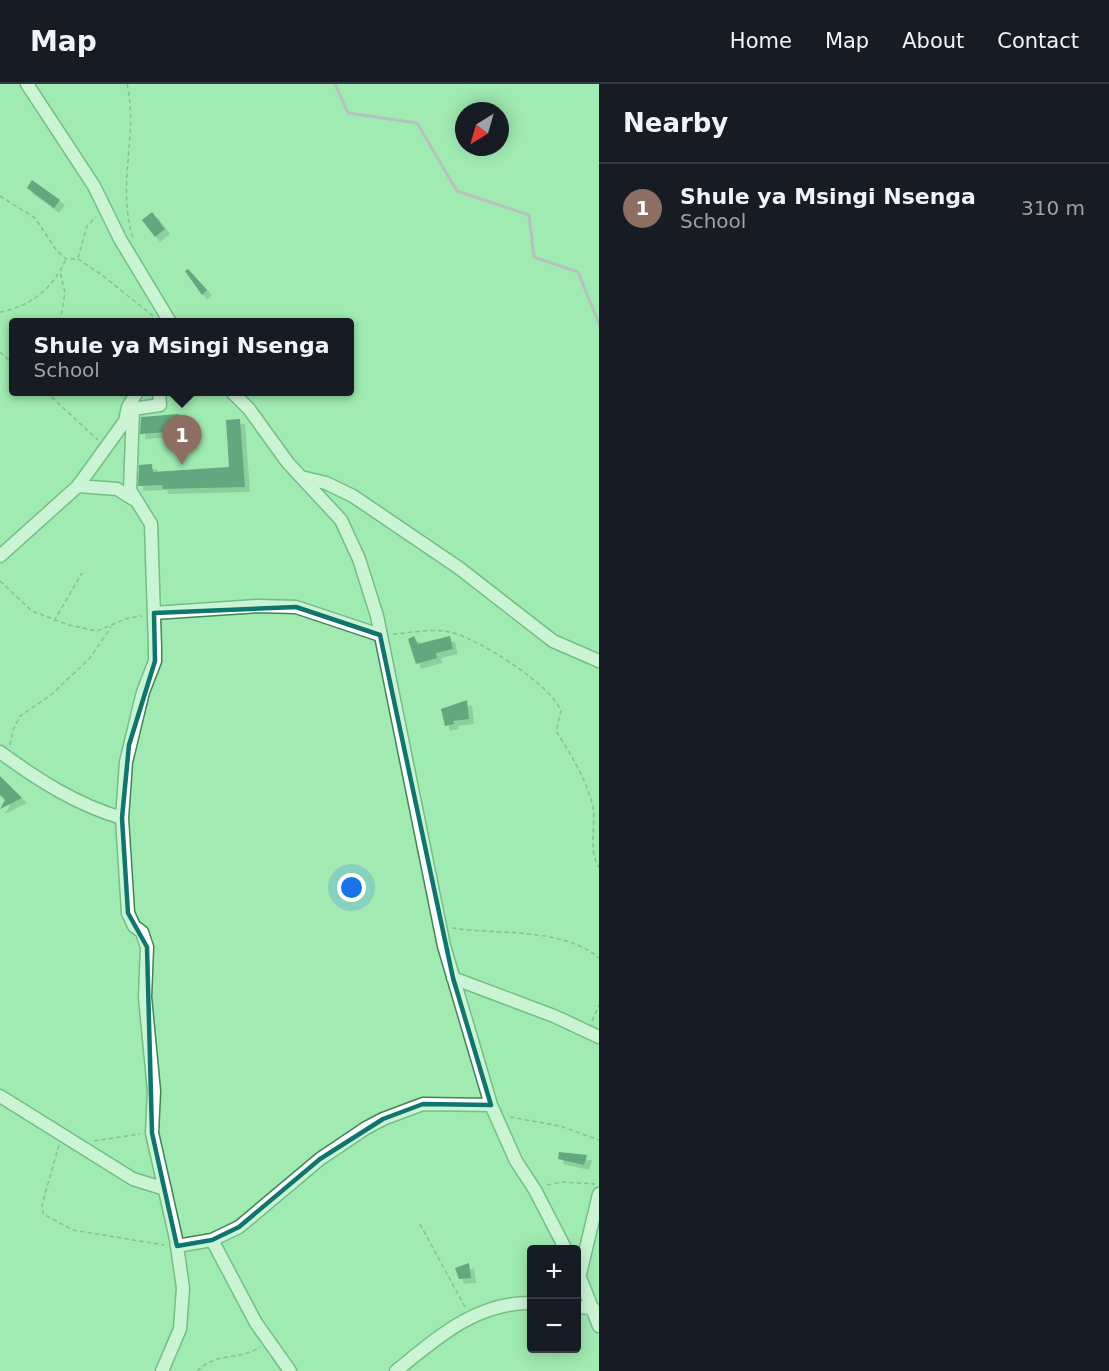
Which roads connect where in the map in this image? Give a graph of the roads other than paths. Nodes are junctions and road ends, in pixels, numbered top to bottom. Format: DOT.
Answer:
graph roads {
  1 [pos="27,84"];
  2 [pos="156,302"];
  3 [pos="156,318"];
  4 [pos="167,318"];
  5 [pos="134,396"];
  6 [pos="159,396"];
  7 [pos="235,396"];
  8 [pos="301,477"];
  9 [pos="78,486"];
  10 [pos="133,499"];
  11 [pos="0,556"];
  12 [pos="154,613"];
  13 [pos="380,634"];
  14 [pos="599,661"];
  15 [pos="0,752"];
  16 [pos="122,818"];
  17 [pos="453,978"];
  18 [pos="594,1035"];
  19 [pos="0,1096"];
  20 [pos="493,1110"];
  21 [pos="165,1189"];
  22 [pos="599,1194"];
  23 [pos="212,1240"];
  24 [pos="177,1245"];
  25 [pos="563,1245"];
  26 [pos="581,1260"];
  27 [pos="581,1278"];
  28 [pos="527,1303"];
  29 [pos="581,1309"];
  30 [pos="597,1317"];
  31 [pos="162,1371"];
  32 [pos="290,1371"];
  33 [pos="396,1371"];
  1 -- 2 [label="street"];
  2 -- 3 [label="street"];
  2 -- 4 [label="street"];
  5 -- 9 [label="street"];
  6 -- 10 [label="street"];
  7 -- 8 [label="street"];
  8 -- 13 [label="street"];
  8 -- 14 [label="street"];
  9 -- 10 [label="street"];
  9 -- 11 [label="street"];
  10 -- 12 [label="street"];
  12 -- 13 [label="street"];
  12 -- 16 [label="street"];
  13 -- 17 [label="street"];
  15 -- 16 [label="street"];
  16 -- 21 [label="street"];
  17 -- 18 [label="street"];
  17 -- 20 [label="street"];
  19 -- 21 [label="street"];
  20 -- 23 [label="street"];
  20 -- 25 [label="street"];
  21 -- 24 [label="street"];
  22 -- 26 [label="street"];
  23 -- 24 [label="street"];
  23 -- 32 [label="street"];
  24 -- 31 [label="street"];
  27 -- 30 [label="street"];
  28 -- 33 [label="street"];
  29 -- 30 [label="street"];
}
